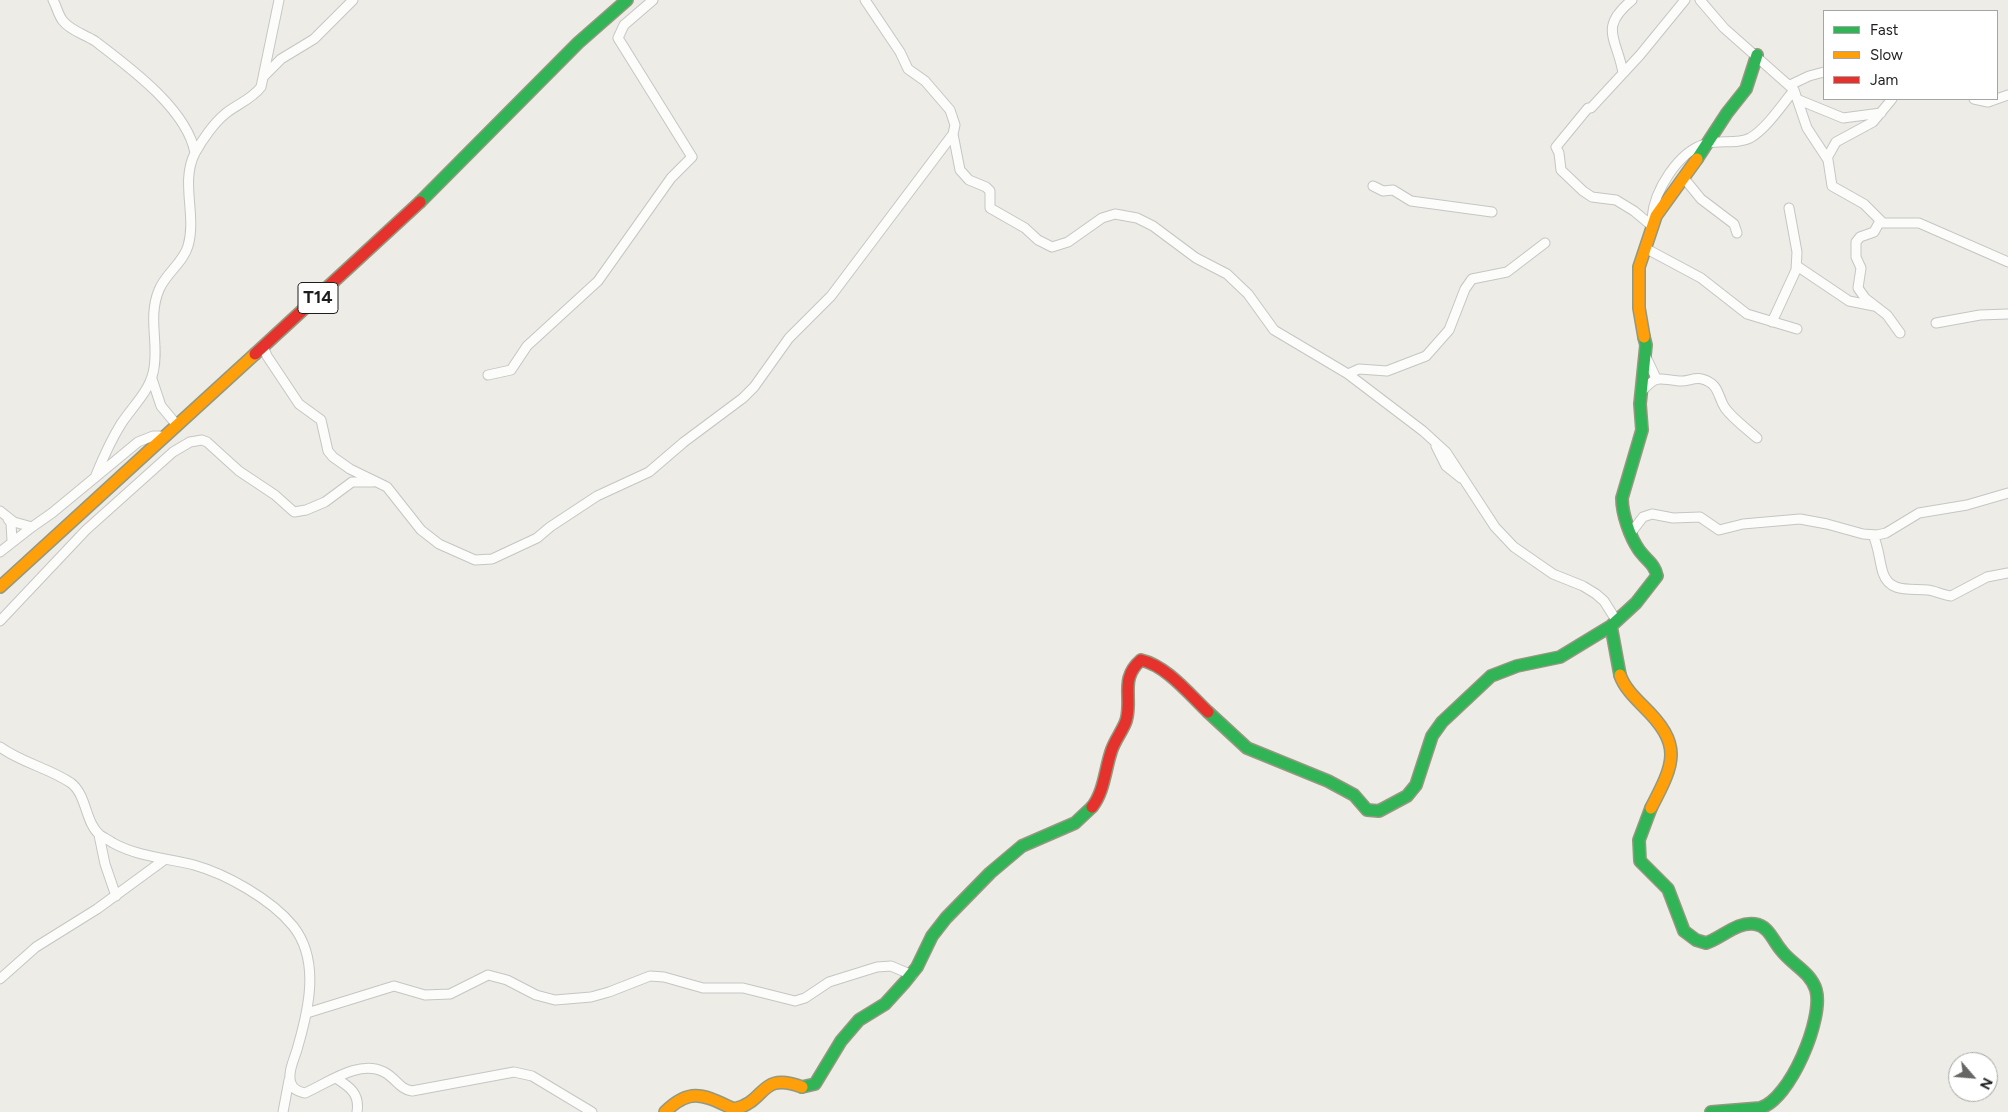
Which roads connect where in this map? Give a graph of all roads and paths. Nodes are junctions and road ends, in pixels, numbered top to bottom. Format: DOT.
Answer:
graph roads {
  1 [pos="53,0"];
  2 [pos="279,0"];
  3 [pos="354,0"];
  4 [pos="626,0"];
  5 [pos="653,0"];
  6 [pos="865,0"];
  7 [pos="1632,0"];
  8 [pos="1685,0"];
  9 [pos="1700,0"];
  10 [pos="1757,55"];
  11 [pos="1823,72"];
  12 [pos="1624,73"];
  13 [pos="262,78"];
  14 [pos="1792,88"];
  15 [pos="1798,100"];
  16 [pos="1891,100"];
  17 [pos="1979,100"];
  18 [pos="1994,100"];
  19 [pos="1881,113"];
  20 [pos="953,134"];
  21 [pos="1709,143"];
  22 [pos="195,153"];
  23 [pos="1827,158"];
  24 [pos="1683,178"];
  25 [pos="1373,186"];
  26 [pos="1789,208"];
  27 [pos="1492,212"];
  28 [pos="1880,221"];
  29 [pos="1652,226"];
  30 [pos="1737,234"];
  31 [pos="1545,243"];
  32 [pos="1645,248"];
  33 [pos="2008,262"];
  34 [pos="1797,266"];
  35 [pos="1874,306"];
  36 [pos="2008,314"];
  37 [pos="1772,322"];
  38 [pos="1936,323"];
  39 [pos="1797,329"];
  40 [pos="1900,333"];
  41 [pos="263,346"];
  42 [pos="1646,357"];
  43 [pos="1348,374"];
  44 [pos="488,375"];
  45 [pos="152,378"];
  46 [pos="1656,378"];
  47 [pos="1642,392"];
  48 [pos="176,424"];
  49 [pos="163,436"];
  50 [pos="1757,438"];
  51 [pos="96,475"];
  52 [pos="376,481"];
  53 [pos="2008,493"];
  54 [pos="0,511"];
  55 [pos="8,519"];
  56 [pos="32,528"];
  57 [pos="1630,534"];
  58 [pos="1873,535"];
  59 [pos="12,541"];
  60 [pos="0,552"];
  61 [pos="2008,573"];
  62 [pos="0,587"];
  63 [pos="0,621"];
  64 [pos="1613,623"];
  65 [pos="0,747"];
  66 [pos="99,835"];
  67 [pos="164,860"];
  68 [pos="116,896"];
  69 [pos="912,974"];
  70 [pos="0,980"];
  71 [pos="307,1013"];
  72 [pos="290,1076"];
  73 [pos="336,1078"];
  74 [pos="283,1112"];
  75 [pos="357,1112"];
  76 [pos="592,1112"];
  77 [pos="665,1112"];
  78 [pos="1711,1112"];
  1 -- 22 [label="street"];
  2 -- 13 [label="street"];
  3 -- 13 [label="street"];
  4 -- 41 [label="main road, T14"];
  5 -- 44 [label="street"];
  6 -- 20 [label="street"];
  7 -- 12 [label="street"];
  8 -- 12 [label="street"];
  9 -- 10 [label="street"];
  10 -- 14 [label="street"];
  10 -- 21 [label="main road"];
  11 -- 14 [label="street"];
  12 -- 29 [label="street"];
  13 -- 22 [label="street"];
  14 -- 15 [label="street"];
  14 -- 21 [label="street"];
  15 -- 19 [label="street"];
  15 -- 23 [label="street"];
  16 -- 19 [label="street"];
  17 -- 18 [label="street"];
  19 -- 23 [label="street"];
  20 -- 43 [label="street"];
  20 -- 52 [label="street"];
  21 -- 24 [label="main road"];
  21 -- 29 [label="street"];
  22 -- 45 [label="street"];
  23 -- 28 [label="street"];
  24 -- 29 [label="main road"];
  24 -- 30 [label="street"];
  25 -- 27 [label="street"];
  26 -- 34 [label="street"];
  28 -- 33 [label="street"];
  28 -- 35 [label="street"];
  29 -- 32 [label="main road"];
  31 -- 43 [label="street"];
  32 -- 37 [label="street"];
  32 -- 42 [label="main road"];
  34 -- 35 [label="street"];
  34 -- 37 [label="street"];
  35 -- 40 [label="street"];
  36 -- 38 [label="street"];
  37 -- 39 [label="street"];
  41 -- 48 [label="main road, T14"];
  41 -- 52 [label="street"];
  42 -- 46 [label="street"];
  42 -- 47 [label="main road"];
  43 -- 64 [label="street"];
  45 -- 48 [label="street"];
  45 -- 51 [label="street"];
  46 -- 47 [label="street"];
  46 -- 50 [label="street"];
  47 -- 57 [label="main road"];
  48 -- 49 [label="main road, T14"];
  49 -- 51 [label="street"];
  49 -- 62 [label="main road, T14"];
  51 -- 56 [label="street"];
  52 -- 63 [label="street"];
  53 -- 58 [label="street"];
  54 -- 55 [label="street"];
  55 -- 56 [label="street"];
  55 -- 59 [label="street"];
  56 -- 59 [label="street"];
  57 -- 58 [label="street"];
  57 -- 64 [label="main road"];
  58 -- 61 [label="street"];
  59 -- 60 [label="street"];
  64 -- 69 [label="main road"];
  64 -- 78 [label="main road"];
  65 -- 66 [label="street"];
  66 -- 67 [label="street"];
  66 -- 68 [label="street"];
  67 -- 68 [label="street"];
  67 -- 71 [label="street"];
  68 -- 70 [label="street"];
  69 -- 71 [label="street"];
  69 -- 77 [label="main road"];
  71 -- 72 [label="street"];
  72 -- 73 [label="street"];
  72 -- 74 [label="street"];
  73 -- 75 [label="street"];
  73 -- 76 [label="street"];
}
